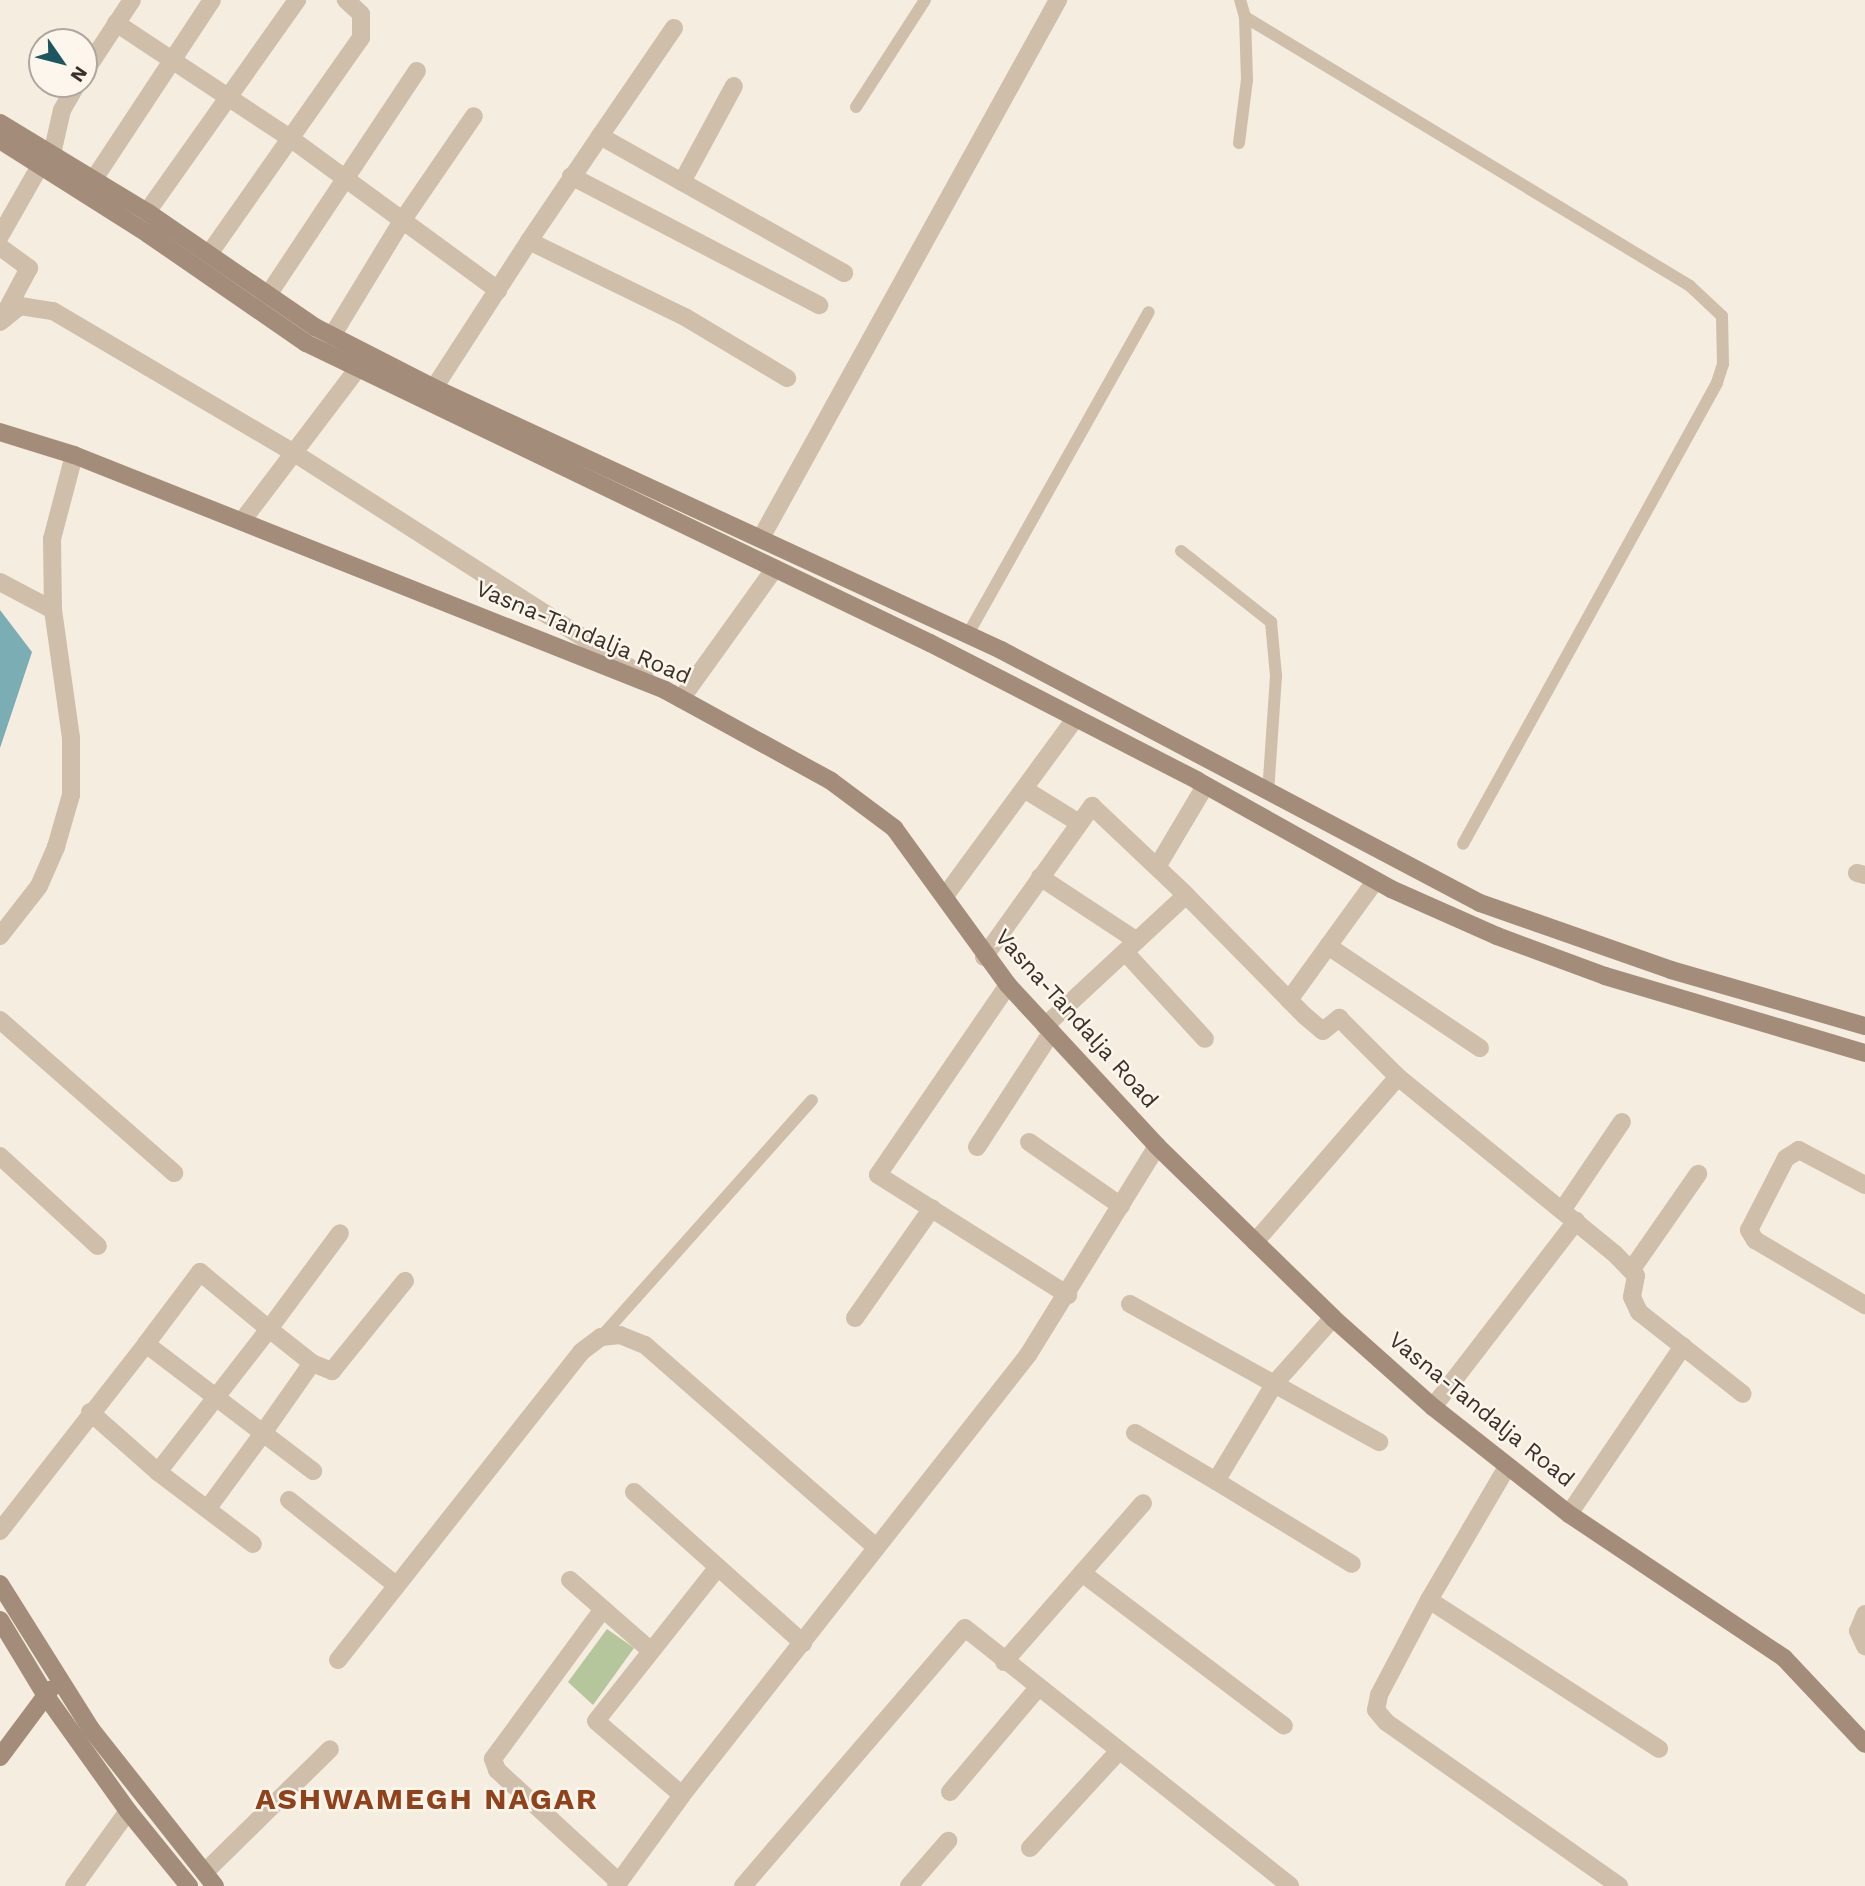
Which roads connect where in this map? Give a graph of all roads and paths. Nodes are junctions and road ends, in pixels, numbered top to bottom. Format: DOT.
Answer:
graph roads {
  1 [pos="132,0"];
  2 [pos="212,0"];
  3 [pos="297,0"];
  4 [pos="346,0"];
  5 [pos="925,0"];
  6 [pos="1058,0"];
  7 [pos="1240,0"];
  8 [pos="1245,17"];
  9 [pos="116,23"];
  10 [pos="674,28"];
  11 [pos="98,51"];
  12 [pos="172,60"];
  13 [pos="417,71"];
  14 [pos="734,86"];
  15 [pos="69,98"];
  16 [pos="229,99"];
  17 [pos="856,107"];
  18 [pos="474,116"];
  19 [pos="0,124"];
  20 [pos="600,136"];
  21 [pos="290,138"];
  22 [pos="0,140"];
  23 [pos="1239,143"];
  24 [pos="47,159"];
  25 [pos="571,176"];
  26 [pos="94,179"];
  27 [pos="344,179"];
  28 [pos="681,182"];
  29 [pos="147,212"];
  30 [pos="402,221"];
  31 [pos="0,236"];
  32 [pos="529,241"];
  33 [pos="0,247"];
  34 [pos="209,254"];
  35 [pos="844,273"];
  36 [pos="498,290"];
  37 [pos="268,295"];
  38 [pos="819,305"];
  39 [pos="1149,312"];
  40 [pos="1,320"];
  41 [pos="332,336"];
  42 [pos="358,368"];
  43 [pos="381,370"];
  44 [pos="787,378"];
  45 [pos="434,388"];
  46 [pos="0,432"];
  47 [pos="291,451"];
  48 [pos="74,455"];
  49 [pos="242,521"];
  50 [pos="761,538"];
  51 [pos="1181,551"];
  52 [pos="775,568"];
  53 [pos="0,582"];
  54 [pos="53,610"];
  55 [pos="968,634"];
  56 [pos="673,695"];
  57 [pos="1075,719"];
  58 [pos="1205,786"];
  59 [pos="1024,789"];
  60 [pos="1268,793"];
  61 [pos="1079,822"];
  62 [pos="1463,844"];
  63 [pos="1157,867"];
  64 [pos="1040,877"];
  65 [pos="1375,881"];
  66 [pos="1186,895"];
  67 [pos="945,896"];
  68 [pos="0,936"];
  69 [pos="1131,946"];
  70 [pos="1328,946"];
  71 [pos="984,957"];
  72 [pos="1008,985"];
  73 [pos="1289,1000"];
  74 [pos="0,1020"];
  75 [pos="1865,1026"];
  76 [pos="1048,1029"];
  77 [pos="1205,1039"];
  78 [pos="1480,1048"];
  79 [pos="1865,1053"];
  80 [pos="1398,1077"];
  81 [pos="811,1100"];
  82 [pos="1622,1122"];
  83 [pos="1029,1142"];
  84 [pos="1157,1146"];
  85 [pos="976,1147"];
  86 [pos="0,1156"];
  87 [pos="174,1173"];
  88 [pos="1698,1174"];
  89 [pos="1865,1185"];
  90 [pos="1121,1206"];
  91 [pos="932,1208"];
  92 [pos="1570,1215"];
  93 [pos="340,1233"];
  94 [pos="1255,1242"];
  95 [pos="98,1246"];
  96 [pos="1632,1269"];
  97 [pos="405,1281"];
  98 [pos="1068,1295"];
  99 [pos="1130,1304"];
  100 [pos="1865,1305"];
  101 [pos="855,1318"];
  102 [pos="1333,1318"];
  103 [pos="268,1329"];
  104 [pos="601,1338"];
  105 [pos="146,1344"];
  106 [pos="1682,1346"];
  107 [pos="312,1363"];
  108 [pos="1275,1382"];
  109 [pos="1743,1394"];
  110 [pos="215,1397"];
  111 [pos="1433,1407"];
  112 [pos="90,1412"];
  113 [pos="263,1433"];
  114 [pos="1135,1433"];
  115 [pos="1379,1442"];
  116 [pos="1507,1467"];
  117 [pos="313,1471"];
  118 [pos="158,1472"];
  119 [pos="1216,1481"];
  120 [pos="634,1492"];
  121 [pos="289,1500"];
  122 [pos="1143,1503"];
  123 [pos="208,1508"];
  124 [pos="1569,1514"];
  125 [pos="0,1531"];
  126 [pos="253,1544"];
  127 [pos="876,1547"];
  128 [pos="1352,1564"];
  129 [pos="718,1567"];
  130 [pos="1082,1573"];
  131 [pos="570,1580"];
  132 [pos="0,1584"];
  133 [pos="396,1584"];
  134 [pos="1429,1600"];
  135 [pos="603,1609"];
  136 [pos="1865,1614"];
  137 [pos="0,1620"];
  138 [pos="803,1643"];
  139 [pos="1865,1646"];
  140 [pos="650,1650"];
  141 [pos="338,1660"];
  142 [pos="1004,1662"];
  143 [pos="59,1678"];
  144 [pos="1038,1688"];
  145 [pos="46,1696"];
  146 [pos="1284,1726"];
  147 [pos="1865,1744"];
  148 [pos="330,1749"];
  149 [pos="1659,1749"];
  150 [pos="1118,1752"];
  151 [pos="0,1757"];
  152 [pos="950,1792"];
  153 [pos="682,1795"];
  154 [pos="128,1811"];
  155 [pos="948,1841"];
  156 [pos="1030,1848"];
  157 [pos="210,1879"];
  158 [pos="617,1884"];
  159 [pos="186,1885"];
  160 [pos="74,1886"];
  161 [pos="743,1886"];
  162 [pos="909,1886"];
  163 [pos="1290,1886"];
  164 [pos="1619,1886"];
  1 -- 9 [label="street"];
  2 -- 12 [label="street"];
  3 -- 16 [label="street"];
  4 -- 21 [label="street"];
  5 -- 17 [label="lane"];
  6 -- 50 [label="street"];
  7 -- 8 [label="lane"];
  8 -- 23 [label="lane"];
  8 -- 62 [label="lane"];
  9 -- 11 [label="street"];
  9 -- 12 [label="street"];
  10 -- 20 [label="street"];
  12 -- 16 [label="street"];
  12 -- 26 [label="street"];
  13 -- 27 [label="street"];
  14 -- 28 [label="street"];
  15 -- 24 [label="street"];
  16 -- 21 [label="street"];
  16 -- 29 [label="street"];
  18 -- 30 [label="street"];
  19 -- 24 [label="street"];
  20 -- 25 [label="street"];
  20 -- 28 [label="street"];
  21 -- 27 [label="street"];
  21 -- 34 [label="street"];
  22 -- 24 [label="street"];
  24 -- 26 [label="street"];
  24 -- 31 [label="street"];
  24 -- 42 [label="street"];
  25 -- 32 [label="street"];
  25 -- 38 [label="street"];
  26 -- 29 [label="street"];
  27 -- 30 [label="street"];
  27 -- 37 [label="street"];
  28 -- 35 [label="street"];
  29 -- 34 [label="street"];
  30 -- 36 [label="street"];
  30 -- 41 [label="street"];
  32 -- 36 [label="street"];
  32 -- 44 [label="street"];
  33 -- 40 [label="street"];
  34 -- 37 [label="street"];
  36 -- 45 [label="street"];
  37 -- 41 [label="street"];
  39 -- 55 [label="lane"];
  40 -- 47 [label="street"];
  41 -- 43 [label="street"];
  42 -- 43 [label="street"];
  42 -- 47 [label="street"];
  43 -- 45 [label="street"];
  43 -- 52 [label="street"];
  45 -- 50 [label="street"];
  46 -- 48 [label="street, Vasna-Tandalja Road"];
  47 -- 49 [label="street"];
  47 -- 56 [label="street"];
  48 -- 49 [label="street, Vasna-Tandalja Road"];
  48 -- 54 [label="street"];
  49 -- 56 [label="street, Vasna-Tandalja Road"];
  50 -- 55 [label="street"];
  51 -- 60 [label="lane"];
  52 -- 56 [label="street"];
  52 -- 57 [label="street"];
  53 -- 54 [label="street"];
  54 -- 68 [label="street"];
  55 -- 60 [label="street"];
  56 -- 67 [label="street, Vasna-Tandalja Road"];
  57 -- 58 [label="street"];
  57 -- 59 [label="street"];
  58 -- 63 [label="street"];
  58 -- 65 [label="street"];
  59 -- 61 [label="street"];
  59 -- 67 [label="street"];
  60 -- 75 [label="street"];
  61 -- 63 [label="street"];
  61 -- 64 [label="street"];
  63 -- 66 [label="street"];
  64 -- 69 [label="street"];
  64 -- 71 [label="street"];
  65 -- 70 [label="street"];
  65 -- 79 [label="street"];
  66 -- 69 [label="street"];
  66 -- 73 [label="street"];
  67 -- 71 [label="street, Vasna-Tandalja Road"];
  69 -- 76 [label="street"];
  69 -- 77 [label="street"];
  70 -- 73 [label="street"];
  70 -- 78 [label="street"];
  71 -- 72 [label="street, Vasna-Tandalja Road"];
  72 -- 76 [label="street, Vasna-Tandalja Road"];
  72 -- 91 [label="street"];
  73 -- 80 [label="street"];
  74 -- 87 [label="street"];
  76 -- 84 [label="street, Vasna-Tandalja Road"];
  76 -- 85 [label="street"];
  80 -- 92 [label="street"];
  80 -- 94 [label="street"];
  81 -- 104 [label="lane"];
  82 -- 92 [label="street"];
  83 -- 90 [label="street"];
  84 -- 90 [label="street"];
  84 -- 94 [label="street, Vasna-Tandalja Road"];
  86 -- 95 [label="street"];
  88 -- 96 [label="street"];
  89 -- 100 [label="street"];
  90 -- 98 [label="street"];
  91 -- 98 [label="street"];
  91 -- 101 [label="street"];
  92 -- 96 [label="street"];
  92 -- 111 [label="street"];
  93 -- 103 [label="street"];
  94 -- 102 [label="street, Vasna-Tandalja Road"];
  96 -- 106 [label="street"];
  97 -- 107 [label="street"];
  98 -- 127 [label="street"];
  99 -- 108 [label="street"];
  102 -- 108 [label="street"];
  102 -- 111 [label="street, Vasna-Tandalja Road"];
  103 -- 105 [label="street"];
  103 -- 107 [label="street"];
  103 -- 110 [label="street"];
  104 -- 127 [label="street"];
  104 -- 133 [label="street"];
  105 -- 110 [label="street"];
  105 -- 112 [label="street"];
  106 -- 109 [label="street"];
  106 -- 124 [label="street"];
  107 -- 113 [label="street"];
  108 -- 115 [label="street"];
  108 -- 119 [label="street"];
  110 -- 113 [label="street"];
  110 -- 118 [label="street"];
  111 -- 116 [label="street, Vasna-Tandalja Road"];
  112 -- 118 [label="street"];
  112 -- 125 [label="street"];
  113 -- 117 [label="street"];
  113 -- 123 [label="street"];
  114 -- 119 [label="street"];
  116 -- 124 [label="street, Vasna-Tandalja Road"];
  116 -- 134 [label="street"];
  118 -- 123 [label="street"];
  119 -- 128 [label="street"];
  120 -- 129 [label="street"];
  121 -- 133 [label="street"];
  122 -- 130 [label="street"];
  123 -- 126 [label="street"];
  124 -- 147 [label="street, Vasna-Tandalja Road"];
  127 -- 138 [label="street"];
  129 -- 138 [label="street"];
  129 -- 140 [label="street"];
  130 -- 142 [label="street"];
  130 -- 146 [label="street"];
  131 -- 135 [label="street"];
  132 -- 143 [label="street"];
  133 -- 141 [label="street"];
  134 -- 149 [label="street"];
  134 -- 164 [label="street"];
  135 -- 140 [label="street"];
  135 -- 158 [label="street"];
  136 -- 139 [label="street"];
  137 -- 145 [label="street"];
  138 -- 153 [label="street"];
  140 -- 153 [label="street"];
  142 -- 144 [label="street"];
  142 -- 161 [label="street"];
  143 -- 145 [label="street"];
  143 -- 157 [label="street"];
  144 -- 150 [label="street"];
  144 -- 152 [label="street"];
  145 -- 151 [label="street"];
  145 -- 154 [label="street"];
  148 -- 157 [label="street"];
  150 -- 156 [label="street"];
  150 -- 163 [label="street"];
  153 -- 158 [label="street"];
  154 -- 159 [label="street"];
  154 -- 160 [label="street"];
  155 -- 162 [label="street"];
}
